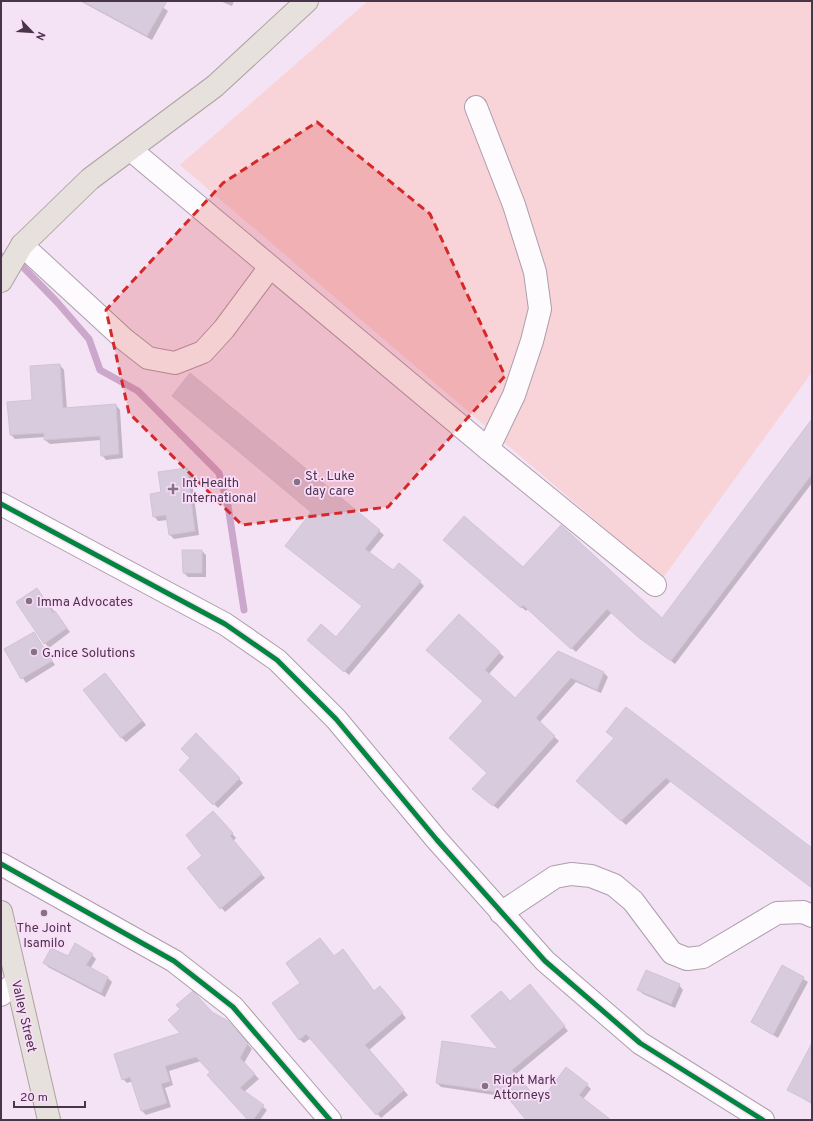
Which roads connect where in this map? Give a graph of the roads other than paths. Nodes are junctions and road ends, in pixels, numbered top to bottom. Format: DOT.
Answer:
graph roads {
  1 [pos="307,1"];
  2 [pos="476,107"];
  3 [pos="131,150"];
  4 [pos="22,244"];
  5 [pos="270,267"];
  6 [pos="1,281"];
  7 [pos="488,449"];
  8 [pos="1,504"];
  9 [pos="654,585"];
  10 [pos="1,864"];
  11 [pos="1,912"];
  12 [pos="501,912"];
  13 [pos="812,916"];
  14 [pos="9,988"];
  15 [pos="49,1120"];
  16 [pos="330,1120"];
  17 [pos="763,1120"];
  1 -- 3 [label="main road"];
  2 -- 7 [label="street"];
  3 -- 4 [label="main road"];
  3 -- 5 [label="street"];
  4 -- 5 [label="street"];
  4 -- 6 [label="main road"];
  5 -- 7 [label="street"];
  7 -- 9 [label="street"];
  8 -- 12 [label="street"];
  10 -- 16 [label="street"];
  11 -- 14 [label="main road, Valley Street"];
  12 -- 13 [label="street"];
  12 -- 17 [label="street"];
  14 -- 15 [label="main road, Valley Street"];
}
